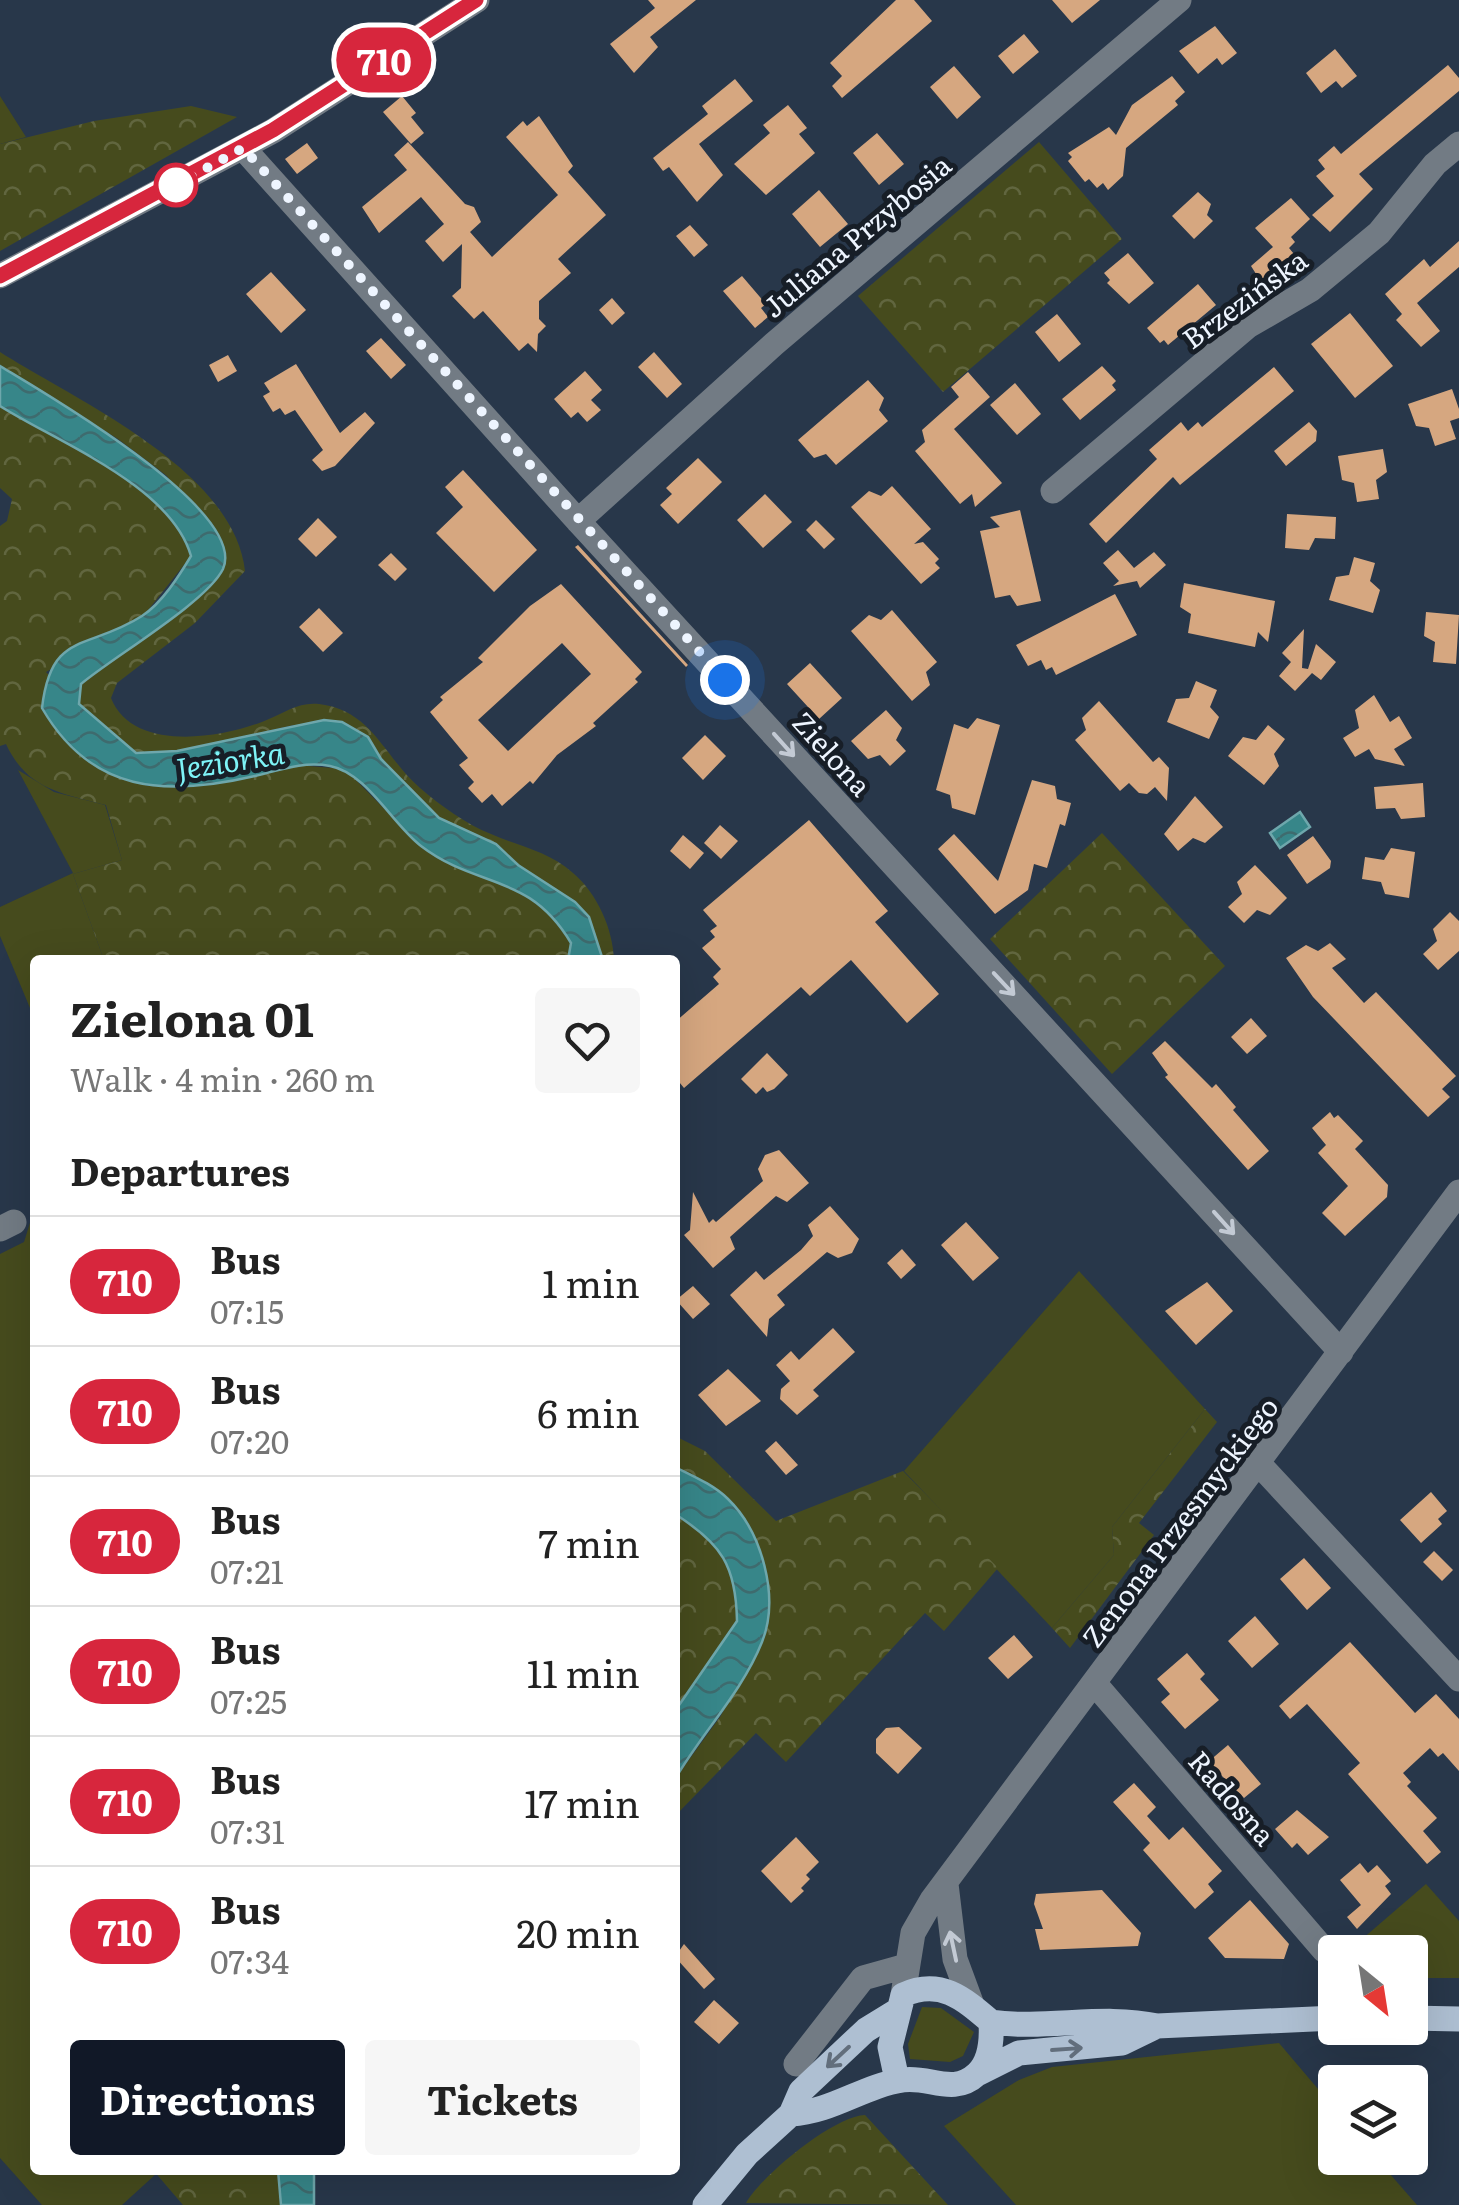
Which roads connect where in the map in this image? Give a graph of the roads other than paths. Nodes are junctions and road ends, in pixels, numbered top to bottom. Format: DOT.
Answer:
graph roads {
  1 [pos="476,0"];
  2 [pos="1179,0"];
  3 [pos="1459,144"];
  4 [pos="243,148"];
  5 [pos="0,276"];
  6 [pos="1053,491"];
  7 [pos="577,520"];
  8 [pos="1459,1192"];
  9 [pos="1341,1352"];
  10 [pos="1259,1464"];
  11 [pos="1459,1678"];
  12 [pos="1095,1684"];
  13 [pos="946,1884"];
  14 [pos="1318,1943"];
  15 [pos="906,1966"];
  16 [pos="900,2003"];
  17 [pos="982,2014"];
  18 [pos="1428,2018"];
  19 [pos="1318,2019"];
  20 [pos="1459,2019"];
  21 [pos="1157,2026"];
  22 [pos="796,2064"];
  23 [pos="978,2074"];
  24 [pos="897,2080"];
  25 [pos="791,2114"];
  26 [pos="705,2205"];
  1 -- 4 [label="street"];
  2 -- 7 [label="street, Juliana Przybosia"];
  3 -- 6 [label="street, Brzezińska"];
  4 -- 5 [label="street"];
  4 -- 7 [label="street, Zielona"];
  7 -- 9 [label="street, Zielona, one-way"];
  8 -- 9 [label="street, Zenona Przesmyckiego"];
  9 -- 10 [label="street, Zenona Przesmyckiego"];
  10 -- 11 [label="street"];
  10 -- 12 [label="street, Zenona Przesmyckiego"];
  12 -- 13 [label="street, Zenona Przesmyckiego"];
  12 -- 14 [label="street, Radosna"];
  13 -- 15 [label="street, Zenona Przesmyckiego"];
  17 -- 13 [label="street, one-way"];
  15 -- 16 [label="street, Zenona Przesmyckiego"];
  15 -- 22 [label="street"];
  16 -- 17 [label="main road"];
  16 -- 24 [label="main road"];
  16 -- 25 [label="main road, one-way"];
  17 -- 21 [label="main road"];
  17 -- 23 [label="main road"];
  18 -- 20 [label="main road"];
  19 -- 21 [label="main road"];
  23 -- 21 [label="main road, one-way"];
  23 -- 24 [label="main road"];
  24 -- 25 [label="main road"];
  25 -- 26 [label="main road"];
}
